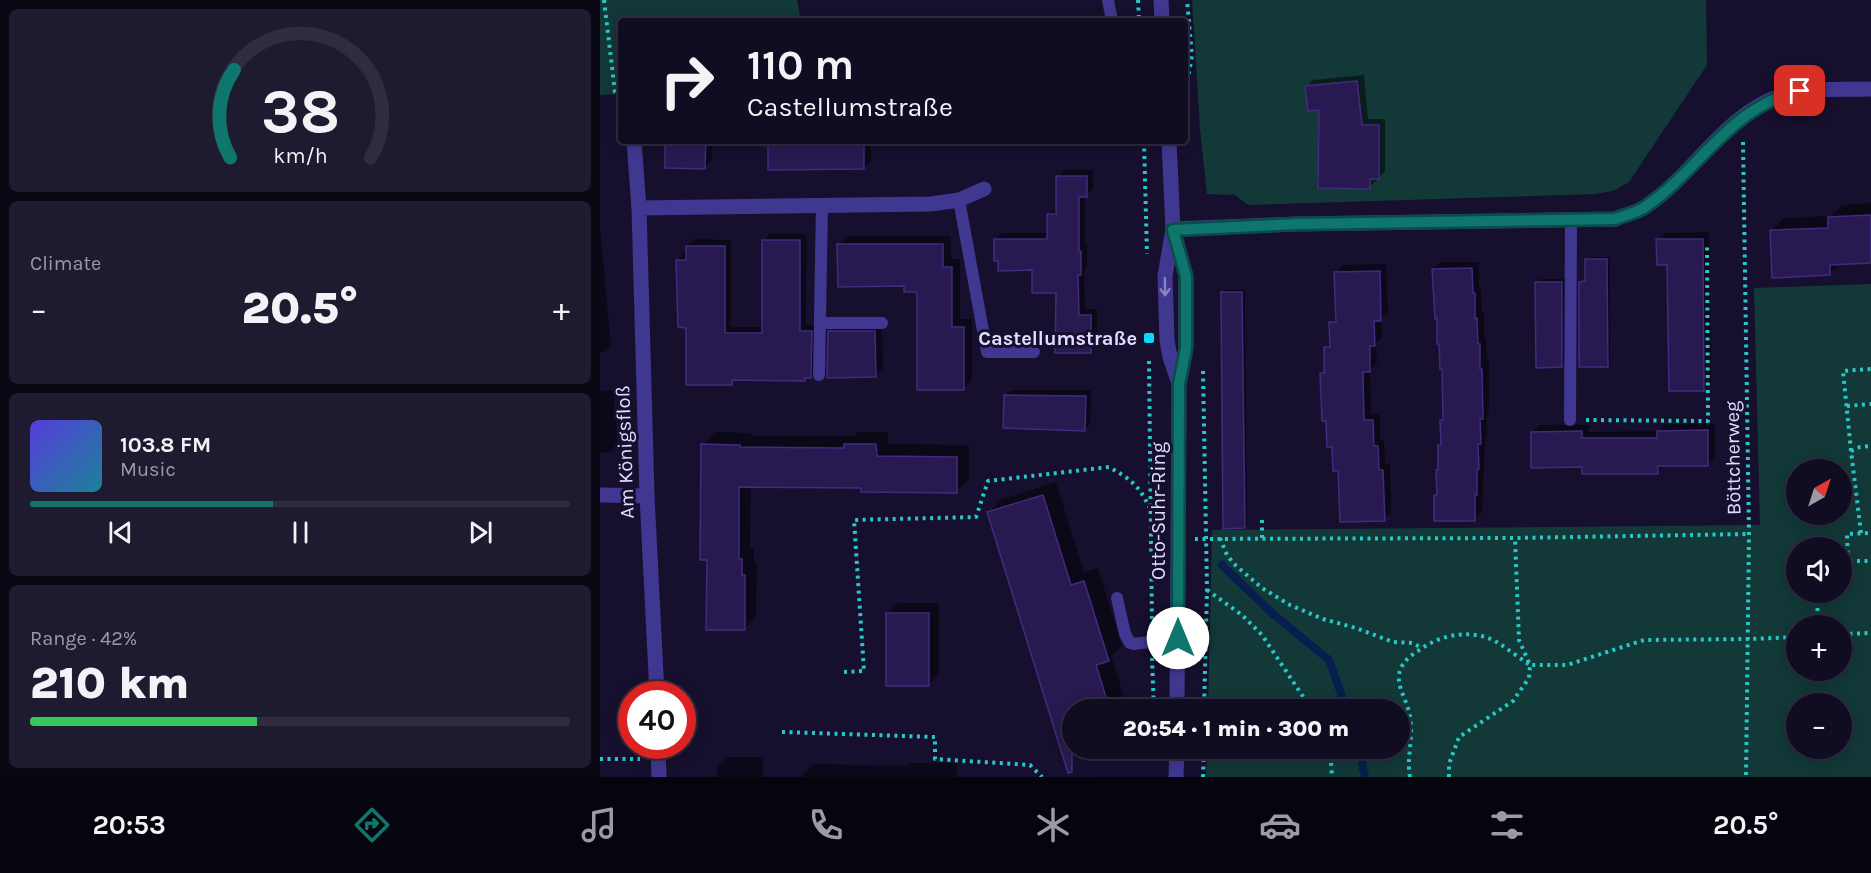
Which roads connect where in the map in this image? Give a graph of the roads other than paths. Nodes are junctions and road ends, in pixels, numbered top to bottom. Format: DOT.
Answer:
graph roads {
  1 [pos="1108,0"];
  2 [pos="1161,0"];
  3 [pos="1111,18"];
  4 [pos="1162,18"];
  5 [pos="1871,89"];
  6 [pos="634,144"];
  7 [pos="1169,144"];
  8 [pos="984,189"];
  9 [pos="959,200"];
  10 [pos="822,204"];
  11 [pos="639,208"];
  12 [pos="1571,220"];
  13 [pos="1173,230"];
  14 [pos="882,322"];
  15 [pos="820,323"];
  16 [pos="1034,352"];
  17 [pos="819,375"];
  18 [pos="1570,420"];
  19 [pos="600,495"];
  20 [pos="647,496"];
  21 [pos="1117,598"];
  22 [pos="1178,638"];
  23 [pos="656,681"];
  24 [pos="1177,699"];
  25 [pos="658,759"];
  26 [pos="1177,759"];
  27 [pos="659,777"];
  28 [pos="1176,777"];
  1 -- 3 [label="lane"];
  2 -- 4 [label="street"];
  5 -- 12 [label="street"];
  6 -- 11 [label="street, Am Königsfloß"];
  7 -- 13 [label="street, Otto-Suhr-Ring"];
  8 -- 9 [label="street"];
  9 -- 10 [label="street"];
  9 -- 16 [label="lane"];
  10 -- 11 [label="street"];
  10 -- 15 [label="lane"];
  11 -- 20 [label="street, Am Königsfloß"];
  12 -- 13 [label="street"];
  12 -- 18 [label="lane"];
  13 -- 22 [label="street, Otto-Suhr-Ring"];
  14 -- 15 [label="lane"];
  15 -- 17 [label="lane"];
  19 -- 20 [label="street"];
  20 -- 23 [label="street, Am Königsfloß"];
  21 -- 22 [label="lane"];
  22 -- 24 [label="street, Otto-Suhr-Ring"];
  25 -- 27 [label="street"];
  26 -- 28 [label="street"];
}
